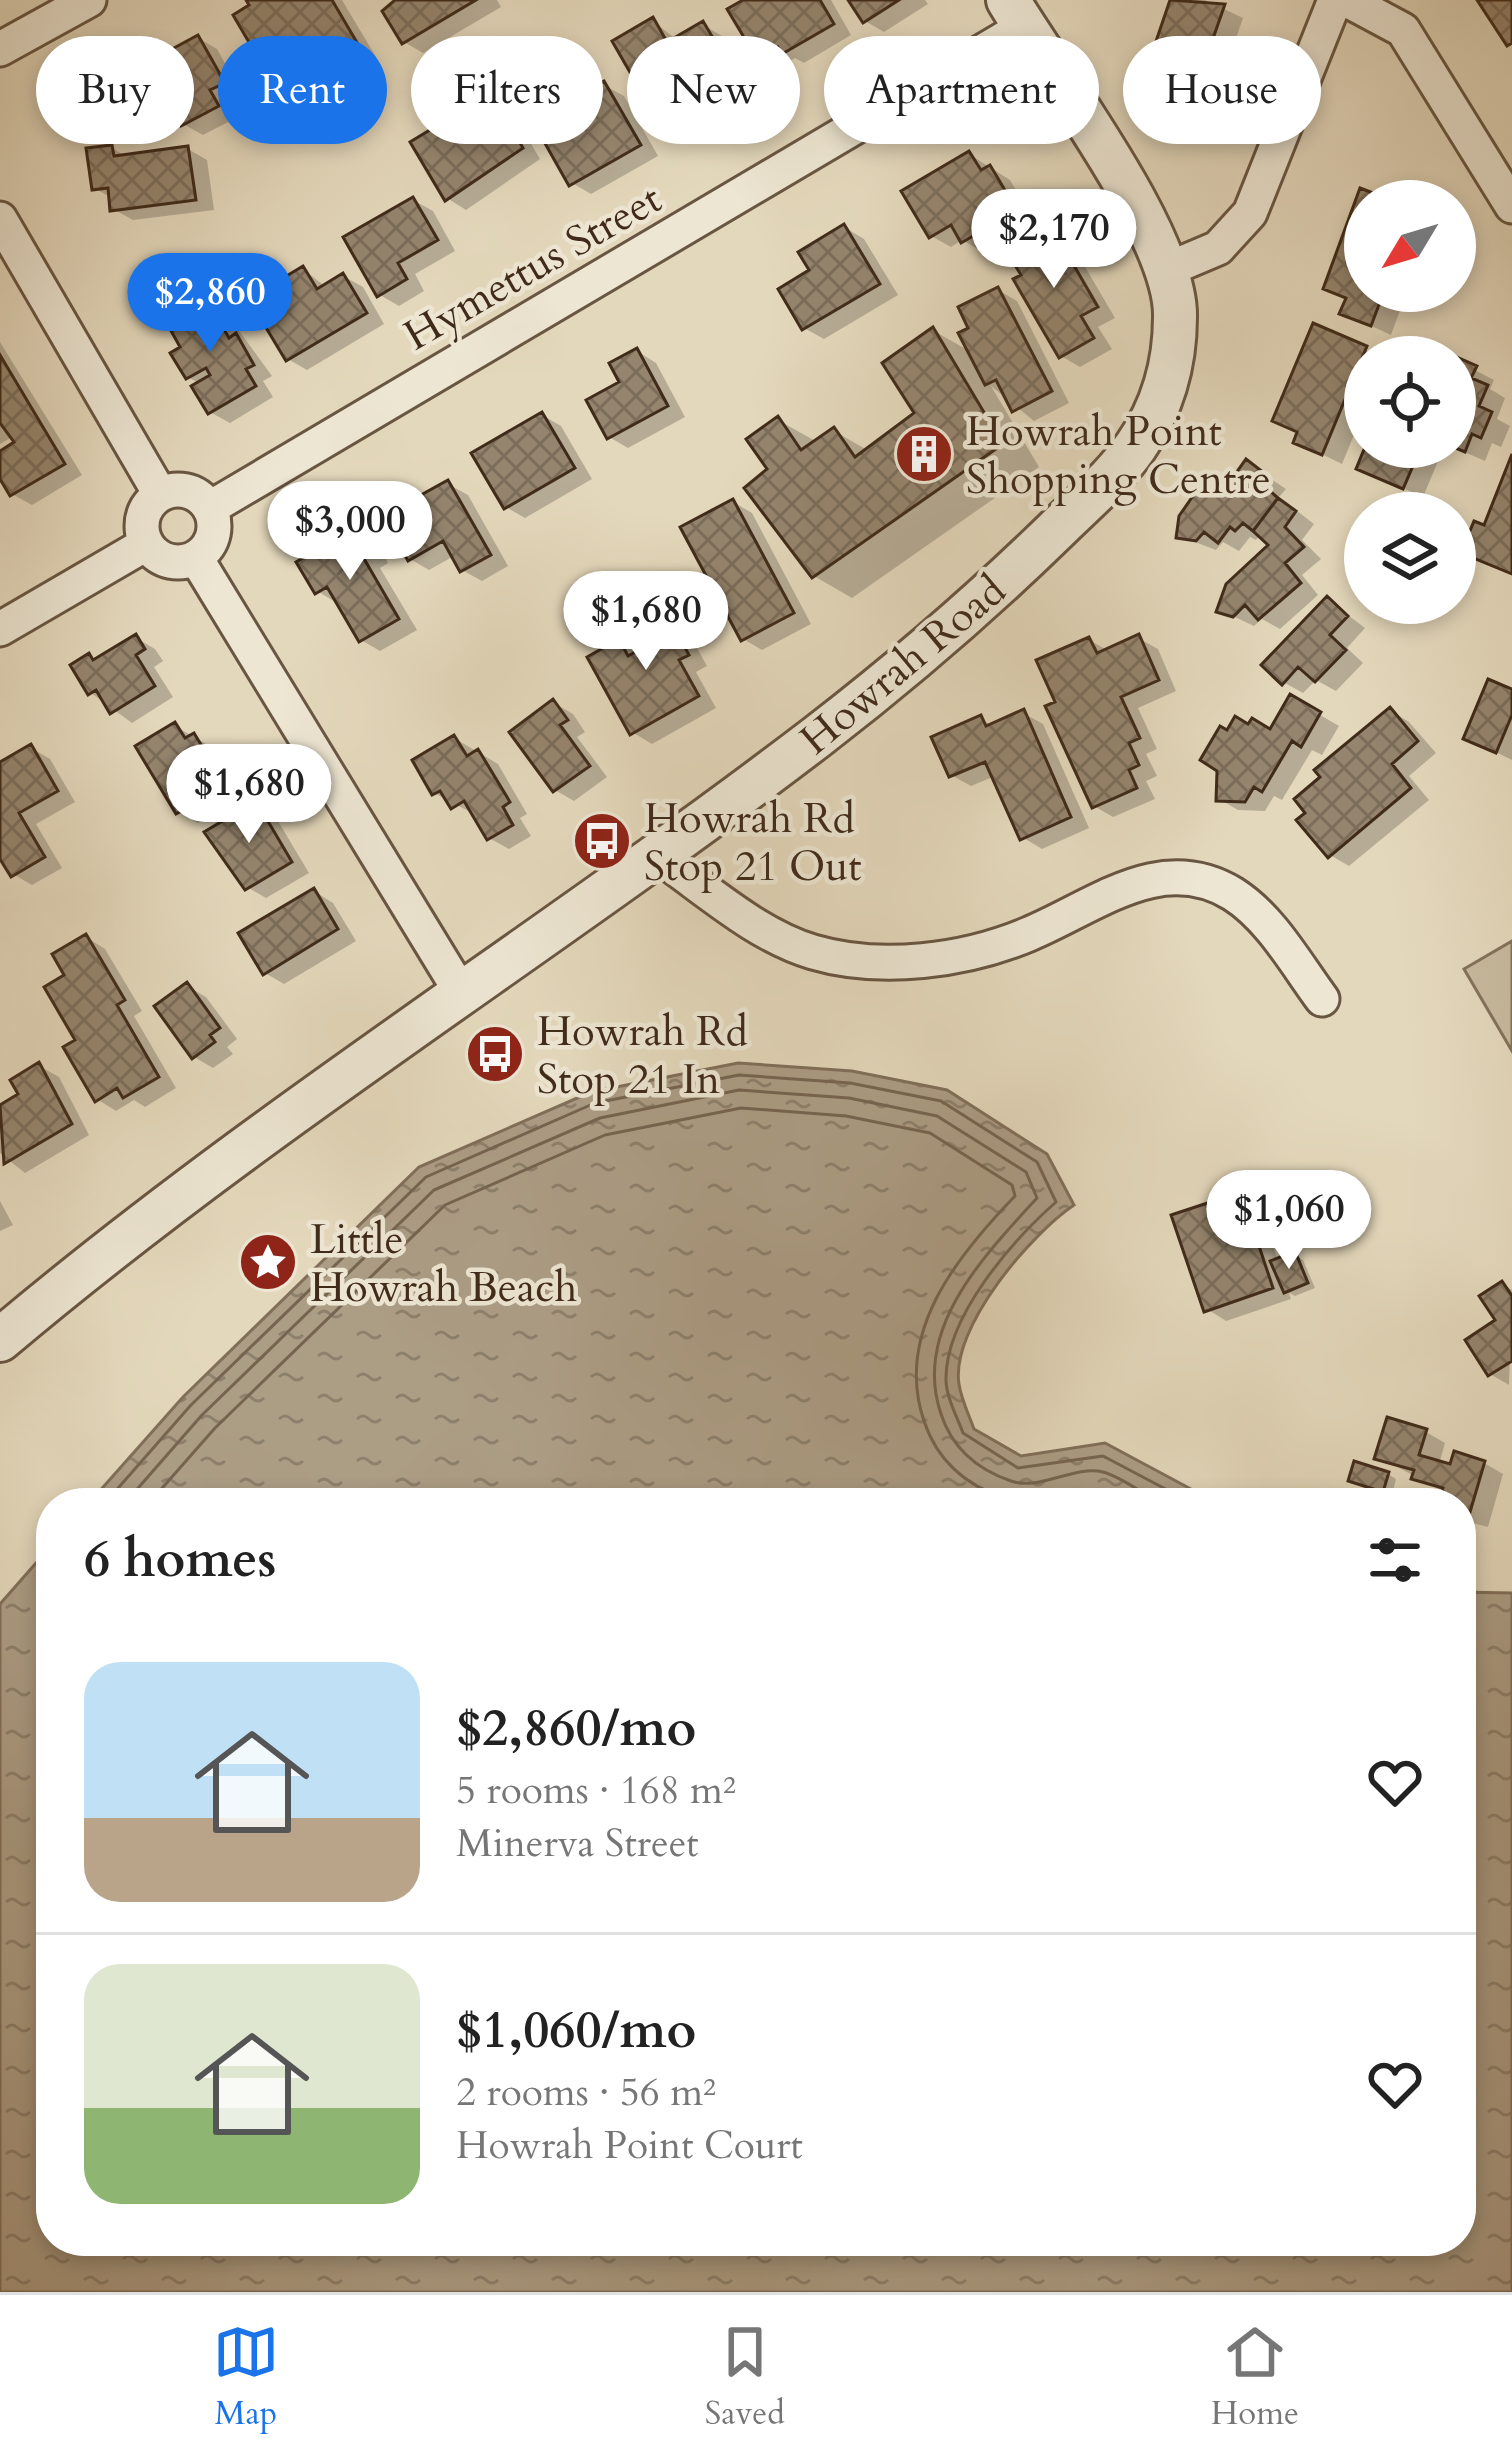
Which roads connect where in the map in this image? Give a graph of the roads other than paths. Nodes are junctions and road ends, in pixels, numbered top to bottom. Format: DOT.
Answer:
graph roads {
  1 [pos="89,0"];
  2 [pos="1335,0"];
  3 [pos="1347,0"];
  4 [pos="1016,14"];
  5 [pos="0,49"];
  6 [pos="1512,206"];
  7 [pos="0,219"];
  8 [pos="1166,270"];
  9 [pos="160,494"];
  10 [pos="210,508"];
  11 [pos="146,544"];
  12 [pos="196,558"];
  13 [pos="0,629"];
  14 [pos="658,856"];
  15 [pos="462,994"];
  16 [pos="1322,999"];
  17 [pos="0,1340"];
  1 -- 5 [label="street"];
  2 -- 8 [label="street"];
  3 -- 6 [label="street"];
  4 -- 8 [label="street, Howrah Road"];
  4 -- 10 [label="street, Hymettus Street"];
  7 -- 9 [label="street"];
  8 -- 14 [label="street, Howrah Road"];
  9 -- 10 [label="street"];
  9 -- 11 [label="street"];
  10 -- 12 [label="street"];
  11 -- 12 [label="street"];
  11 -- 13 [label="street"];
  12 -- 15 [label="street"];
  14 -- 15 [label="street, Howrah Road"];
  14 -- 16 [label="street"];
  15 -- 17 [label="street, Howrah Road"];
}
